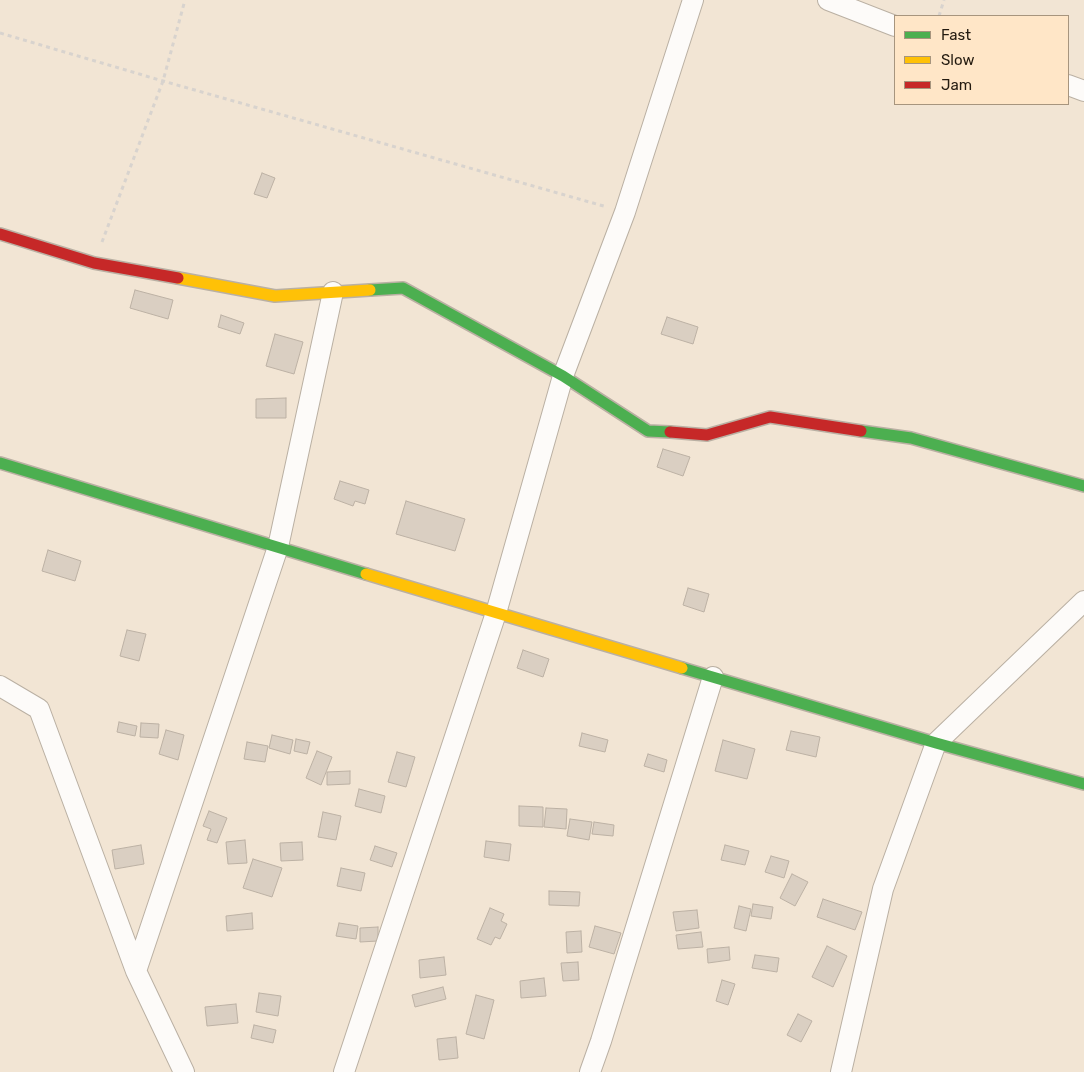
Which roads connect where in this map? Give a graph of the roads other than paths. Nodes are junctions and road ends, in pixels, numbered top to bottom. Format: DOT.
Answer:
graph roads {
  1 [pos="693,0"];
  2 [pos="828,0"];
  3 [pos="894,26"];
  4 [pos="1069,86"];
  5 [pos="1084,91"];
  6 [pos="0,234"];
  7 [pos="333,292"];
  8 [pos="563,376"];
  9 [pos="0,463"];
  10 [pos="1084,486"];
  11 [pos="278,548"];
  12 [pos="1084,601"];
  13 [pos="496,613"];
  14 [pos="713,677"];
  15 [pos="0,686"];
  16 [pos="936,743"];
  17 [pos="1084,784"];
  18 [pos="136,971"];
  19 [pos="184,1072"];
  20 [pos="344,1072"];
  21 [pos="590,1072"];
  22 [pos="841,1072"];
  1 -- 8 [label="street"];
  2 -- 3 [label="street"];
  4 -- 5 [label="street"];
  6 -- 7 [label="street"];
  7 -- 8 [label="street"];
  7 -- 11 [label="street"];
  8 -- 10 [label="street"];
  8 -- 13 [label="street"];
  9 -- 11 [label="street"];
  11 -- 13 [label="street"];
  11 -- 18 [label="street"];
  12 -- 16 [label="street"];
  13 -- 14 [label="street"];
  13 -- 20 [label="street"];
  14 -- 16 [label="street"];
  14 -- 21 [label="street"];
  15 -- 18 [label="street"];
  16 -- 17 [label="street"];
  16 -- 22 [label="street"];
  18 -- 19 [label="street"];
}
